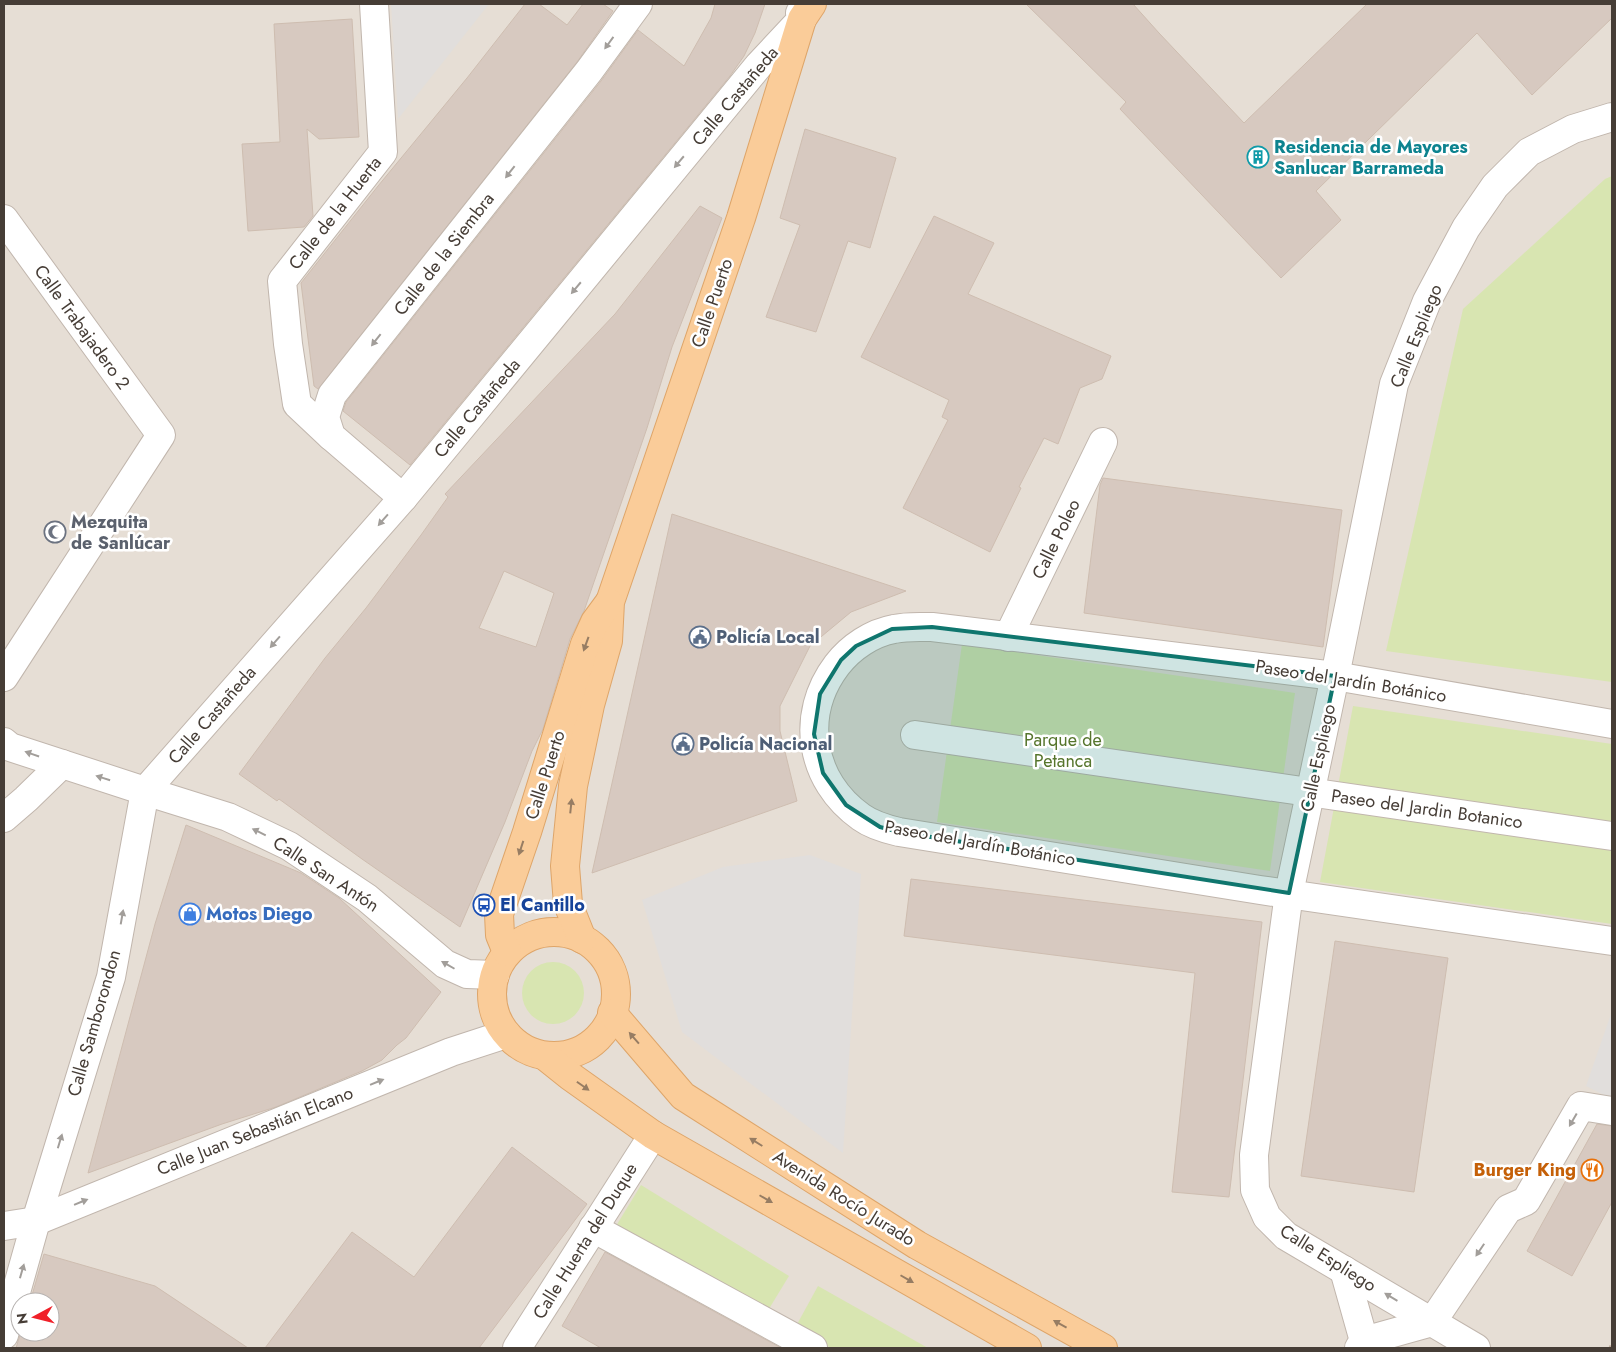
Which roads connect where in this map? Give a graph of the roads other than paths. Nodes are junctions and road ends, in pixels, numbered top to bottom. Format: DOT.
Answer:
graph roads {
  1 [pos="374,4"];
  2 [pos="638,4"];
  3 [pos="804,9"];
  4 [pos="1612,117"];
  5 [pos="4,219"];
  6 [pos="331,436"];
  7 [pos="1103,442"];
  8 [pos="403,498"];
  9 [pos="610,602"];
  10 [pos="1008,637"];
  11 [pos="1335,676"];
  12 [pos="4,677"];
  13 [pos="1612,724"];
  14 [pos="915,734"];
  15 [pos="4,742"];
  16 [pos="62,764"];
  17 [pos="144,791"];
  18 [pos="1310,792"];
  19 [pos="4,818"];
  20 [pos="1612,836"];
  21 [pos="1289,893"];
  22 [pos="582,939"];
  23 [pos="1612,941"];
  24 [pos="501,964"];
  25 [pos="612,1013"];
  26 [pos="506,1034"];
  27 [pos="545,1056"];
  28 [pos="1612,1111"];
  29 [pos="653,1135"];
  30 [pos="36,1221"];
  31 [pos="4,1226"];
  32 [pos="593,1228"];
  33 [pos="1344,1270"];
  34 [pos="1432,1322"];
  35 [pos="4,1335"];
  36 [pos="1362,1345"];
  37 [pos="1020,1346"];
  38 [pos="517,1348"];
  39 [pos="812,1348"];
  40 [pos="1103,1348"];
  41 [pos="1476,1348"];
  1 -- 6 [label="street, Calle de la Huerta"];
  2 -- 6 [label="street, Calle de la Siembra, one-way"];
  3 -- 8 [label="street, Calle Castañeda, one-way"];
  3 -- 9 [label="main road, Calle Puerto"];
  4 -- 11 [label="street, Calle Espliego"];
  5 -- 12 [label="street, Calle Trabajadero 2"];
  6 -- 8 [label="street"];
  7 -- 10 [label="street, Calle Poleo"];
  8 -- 17 [label="street, Calle Castañeda, one-way"];
  22 -- 9 [label="main road, Calle Puerto, one-way"];
  9 -- 24 [label="main road, Calle Puerto, one-way"];
  10 -- 11 [label="street, Paseo del Jardín Botánico"];
  10 -- 21 [label="street, Paseo del Jardín Botánico"];
  11 -- 13 [label="street, Paseo del Jardín Botánico"];
  11 -- 18 [label="street, Calle Espliego"];
  14 -- 18 [label="street, Paseo del Jardin Botanico"];
  16 -- 15 [label="street, Calle San Antón, one-way"];
  17 -- 16 [label="street, Calle San Antón, one-way"];
  16 -- 19 [label="street"];
  24 -- 17 [label="street, Calle San Antón, one-way"];
  30 -- 17 [label="street, Calle Samborondon, one-way"];
  18 -- 20 [label="street, Paseo del Jardin Botanico"];
  18 -- 21 [label="street, Calle Espliego"];
  21 -- 23 [label="street, Paseo del Jardín Botánico"];
  21 -- 33 [label="street, Calle Espliego"];
  22 -- 24 [label="main road"];
  22 -- 25 [label="main road"];
  24 -- 26 [label="main road"];
  25 -- 27 [label="main road"];
  40 -- 25 [label="main road, Avenida Rocío Jurado, one-way"];
  26 -- 27 [label="main road"];
  30 -- 26 [label="street, Calle Juan Sebastián Elcano, one-way"];
  27 -- 29 [label="main road, Avenida Rocío Jurado, one-way"];
  28 -- 34 [label="street, one-way"];
  29 -- 32 [label="street, Calle Huerta del Duque"];
  29 -- 37 [label="main road, Avenida Rocío Jurado, one-way"];
  30 -- 31 [label="street, Calle Juan Sebastián Elcano"];
  35 -- 30 [label="street, Calle Samborondon, one-way"];
  32 -- 38 [label="street, Calle Huerta del Duque"];
  32 -- 39 [label="street"];
  34 -- 33 [label="street, Calle Espliego, one-way"];
  33 -- 36 [label="street"];
  34 -- 36 [label="street"];
  34 -- 41 [label="street, Calle Espliego"];
}
